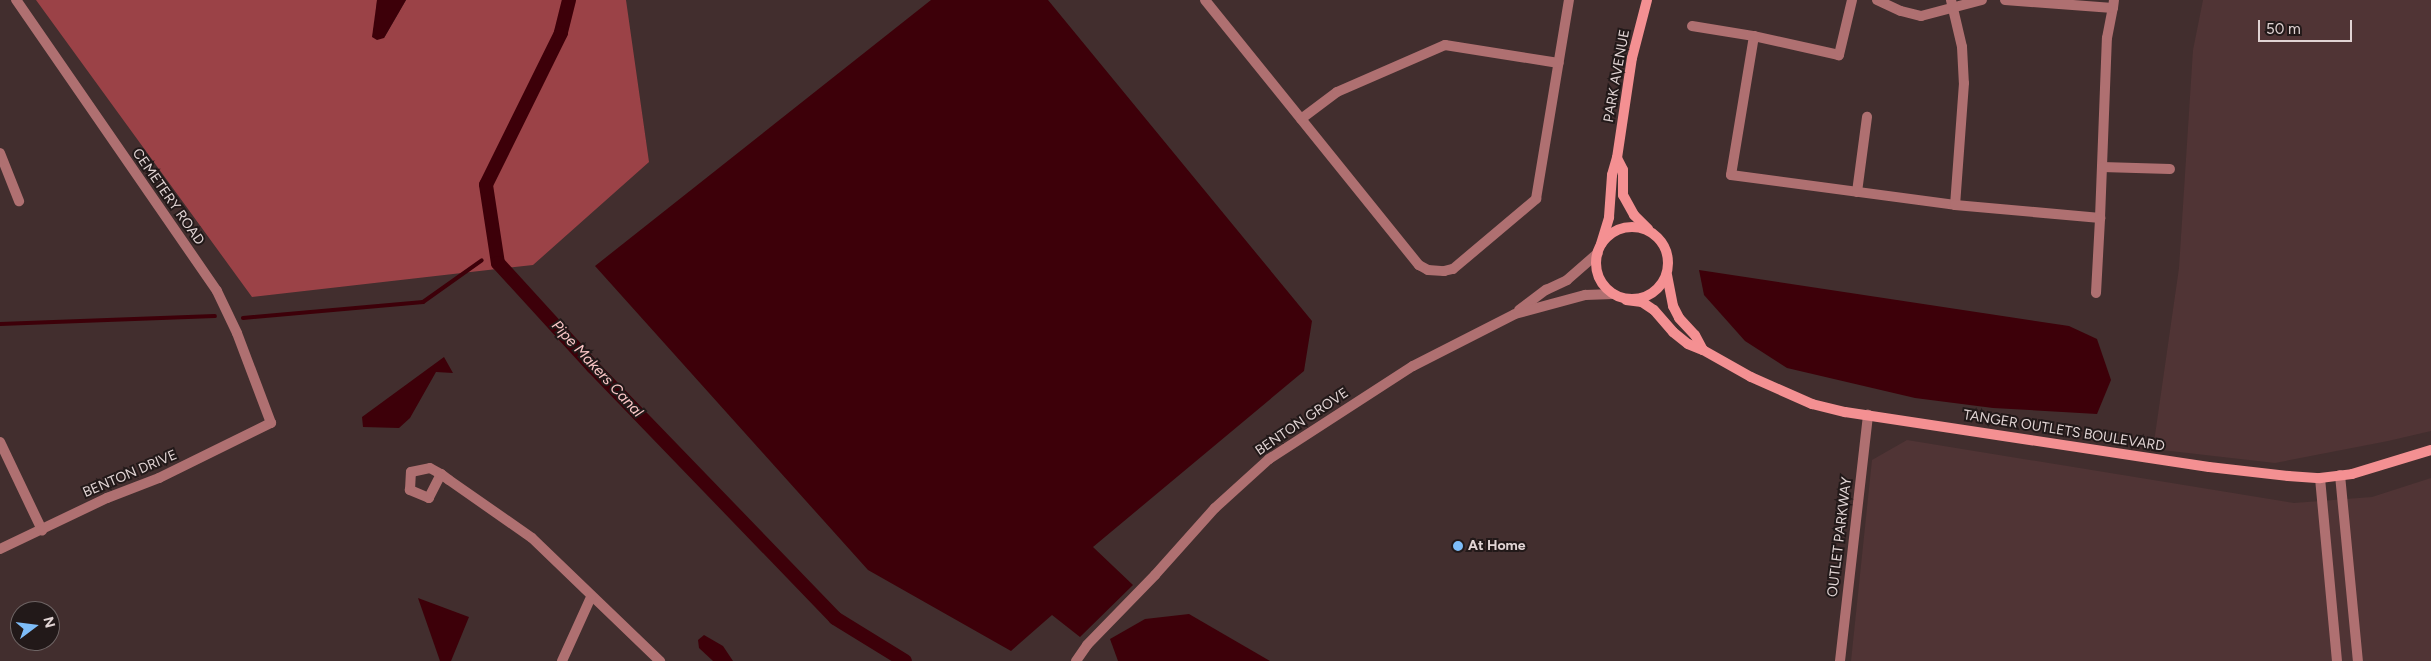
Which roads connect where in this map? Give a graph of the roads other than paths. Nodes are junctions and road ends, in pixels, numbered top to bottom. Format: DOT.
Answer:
graph roads {
  1 [pos="16,0"];
  2 [pos="1205,0"];
  3 [pos="1569,0"];
  4 [pos="1647,0"];
  5 [pos="1852,0"];
  6 [pos="1878,0"];
  7 [pos="1982,0"];
  8 [pos="2005,0"];
  9 [pos="1952,3"];
  10 [pos="2113,4"];
  11 [pos="1692,26"];
  12 [pos="1754,36"];
  13 [pos="1559,63"];
  14 [pos="1867,116"];
  15 [pos="1301,119"];
  16 [pos="0,153"];
  17 [pos="1617,158"];
  18 [pos="2102,167"];
  19 [pos="2170,169"];
  20 [pos="1857,192"];
  21 [pos="19,201"];
  22 [pos="1955,205"];
  23 [pos="2100,218"];
  24 [pos="1652,232"];
  25 [pos="1600,249"];
  26 [pos="1667,274"];
  27 [pos="2096,293"];
  28 [pos="1613,294"];
  29 [pos="1626,300"];
  30 [pos="1514,314"];
  31 [pos="1703,350"];
  32 [pos="1868,415"];
  33 [pos="271,423"];
  34 [pos="0,442"];
  35 [pos="2431,450"];
  36 [pos="441,474"];
  37 [pos="2340,475"];
  38 [pos="2320,478"];
  39 [pos="42,530"];
  40 [pos="0,549"];
  41 [pos="591,597"];
  42 [pos="562,661"];
  43 [pos="660,661"];
  44 [pos="1076,661"];
  45 [pos="1840,661"];
  46 [pos="2337,661"];
  47 [pos="2358,661"];
  1 -- 33 [label="street, CEMETERY ROAD"];
  2 -- 15 [label="street"];
  3 -- 13 [label="street"];
  4 -- 17 [label="street, PARK AVENUE"];
  5 -- 12 [label="street"];
  6 -- 9 [label="street"];
  7 -- 9 [label="street"];
  8 -- 10 [label="street"];
  9 -- 22 [label="street"];
  10 -- 18 [label="street"];
  11 -- 12 [label="street"];
  12 -- 20 [label="street"];
  13 -- 15 [label="street"];
  13 -- 15 [label="street"];
  14 -- 20 [label="street"];
  16 -- 21 [label="street"];
  17 -- 24 [label="street, PARK AVENUE"];
  17 -- 25 [label="street, PARK AVENUE"];
  18 -- 19 [label="street"];
  18 -- 23 [label="street"];
  20 -- 22 [label="street"];
  22 -- 23 [label="street"];
  23 -- 27 [label="street"];
  24 -- 25 [label="street"];
  24 -- 26 [label="street"];
  25 -- 28 [label="street"];
  25 -- 30 [label="street, BENTON GROVE"];
  26 -- 29 [label="street"];
  26 -- 31 [label="street"];
  28 -- 29 [label="street"];
  28 -- 30 [label="street, BENTON GROVE"];
  29 -- 31 [label="street, TANGER OUTLETS BOULEVARD"];
  30 -- 44 [label="street, BENTON GROVE"];
  31 -- 32 [label="street, TANGER OUTLETS BOULEVARD"];
  32 -- 38 [label="street, TANGER OUTLETS BOULEVARD"];
  32 -- 45 [label="street, OUTLET PARKWAY"];
  33 -- 39 [label="street, BENTON DRIVE"];
  34 -- 39 [label="street"];
  35 -- 37 [label="street, TANGER OUTLETS BOULEVARD"];
  36 -- 41 [label="street"];
  37 -- 38 [label="street, TANGER OUTLETS BOULEVARD"];
  37 -- 47 [label="street"];
  38 -- 46 [label="street"];
  39 -- 40 [label="street, BENTON DRIVE"];
  41 -- 42 [label="street"];
  41 -- 43 [label="street"];
}
